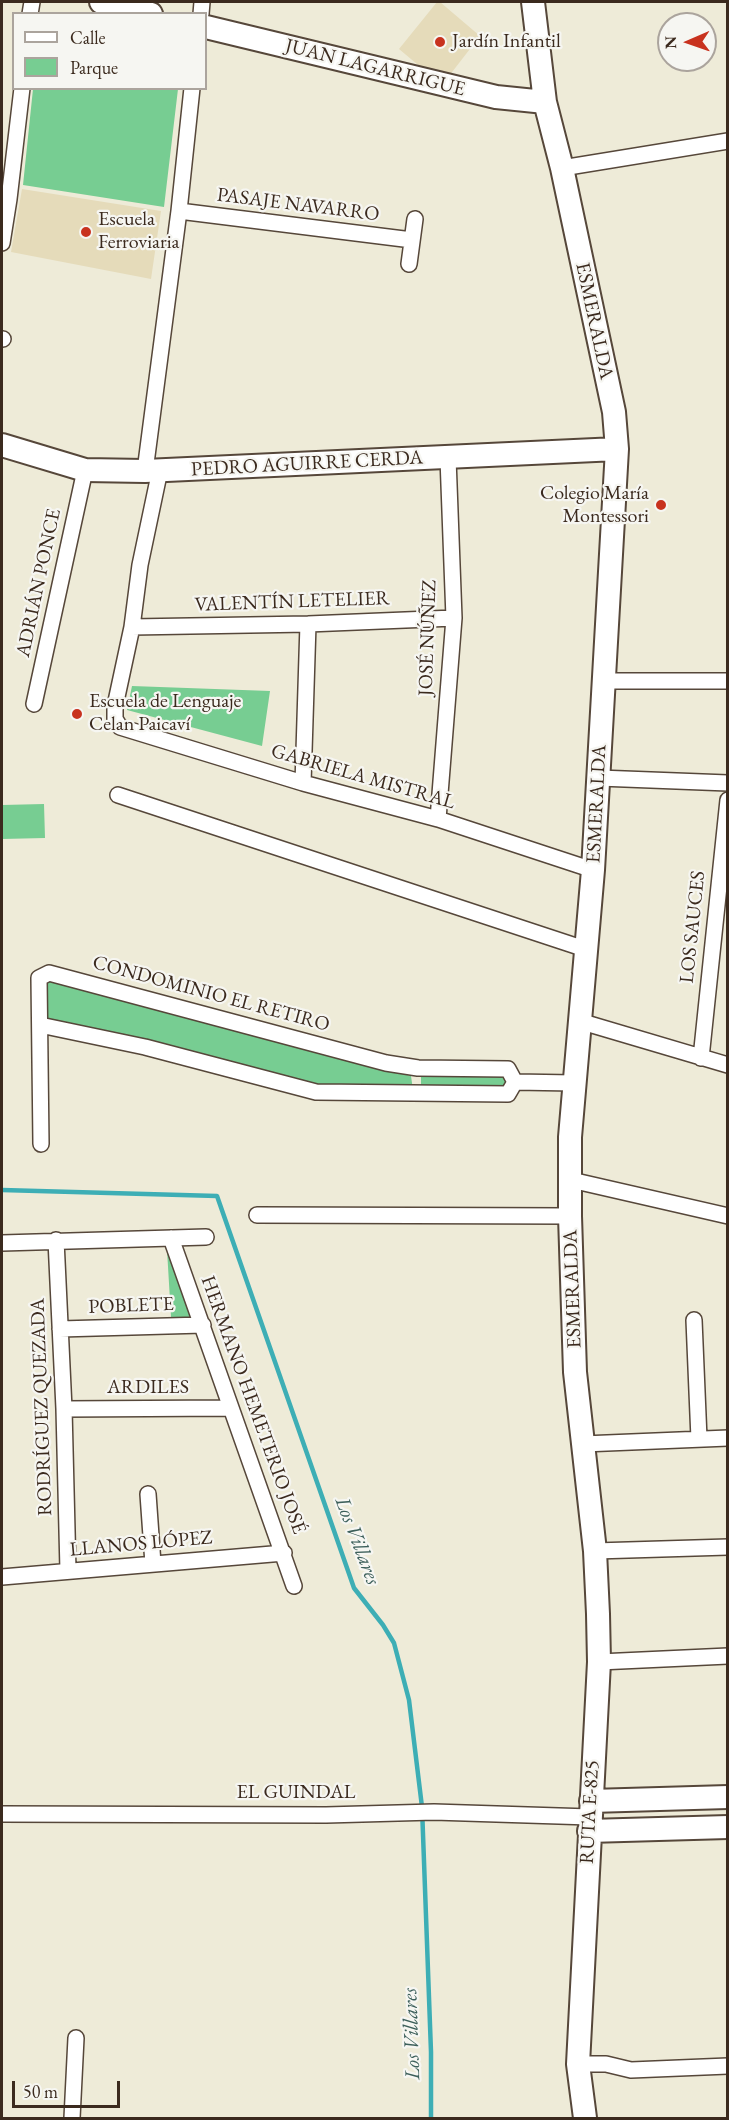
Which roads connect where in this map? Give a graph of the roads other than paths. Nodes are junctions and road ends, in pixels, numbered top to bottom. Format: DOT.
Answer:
graph roads {
  1 [pos="101,2"];
  2 [pos="533,2"];
  3 [pos="143,12"];
  4 [pos="207,27"];
  5 [pos="22,90"];
  6 [pos="192,90"];
  7 [pos="545,102"];
  8 [pos="728,141"];
  9 [pos="562,168"];
  10 [pos="179,211"];
  11 [pos="415,219"];
  12 [pos="412,240"];
  13 [pos="2,243"];
  14 [pos="409,264"];
  15 [pos="2,445"];
  16 [pos="617,449"];
  17 [pos="448,458"];
  18 [pos="85,470"];
  19 [pos="152,471"];
  20 [pos="454,618"];
  21 [pos="308,624"];
  22 [pos="132,627"];
  23 [pos="604,681"];
  24 [pos="728,681"];
  25 [pos="34,704"];
  26 [pos="598,778"];
  27 [pos="303,783"];
  28 [pos="728,783"];
  29 [pos="118,795"];
  30 [pos="728,800"];
  31 [pos="438,819"];
  32 [pos="593,870"];
  33 [pos="585,949"];
  34 [pos="579,1021"];
  35 [pos="40,1025"];
  36 [pos="701,1058"];
  37 [pos="728,1065"];
  38 [pos="418,1068"];
  39 [pos="515,1082"];
  40 [pos="574,1083"];
  41 [pos="418,1094"];
  42 [pos="41,1144"];
  43 [pos="571,1180"];
  44 [pos="256,1215"];
  45 [pos="570,1216"];
  46 [pos="728,1216"];
  47 [pos="206,1237"];
  48 [pos="171,1238"];
  49 [pos="56,1240"];
  50 [pos="2,1243"];
  51 [pos="694,1320"];
  52 [pos="202,1325"];
  53 [pos="60,1329"];
  54 [pos="231,1408"];
  55 [pos="64,1409"];
  56 [pos="728,1438"];
  57 [pos="699,1439"];
  58 [pos="583,1444"];
  59 [pos="148,1494"];
  60 [pos="728,1546"];
  61 [pos="595,1551"];
  62 [pos="284,1553"];
  63 [pos="153,1564"];
  64 [pos="68,1571"];
  65 [pos="2,1577"];
  66 [pos="294,1586"];
  67 [pos="598,1614"];
  68 [pos="728,1656"];
  69 [pos="599,1662"];
  70 [pos="728,1797"];
  71 [pos="2,1814"];
  72 [pos="590,1816"];
  73 [pos="728,1827"];
  74 [pos="76,2038"];
  75 [pos="578,2064"];
  76 [pos="728,2066"];
  77 [pos="72,2118"];
  78 [pos="585,2118"];
  1 -- 3 [label="main road"];
  2 -- 7 [label="main road, ESMERALDA"];
  4 -- 7 [label="main road, JUAN LAGARRIGUE"];
  5 -- 13 [label="street"];
  6 -- 10 [label="street"];
  7 -- 9 [label="main road, ESMERALDA"];
  8 -- 9 [label="street"];
  9 -- 16 [label="main road, ESMERALDA"];
  10 -- 12 [label="street, PASAJE NAVARRO"];
  10 -- 19 [label="street"];
  11 -- 12 [label="street"];
  12 -- 14 [label="street"];
  15 -- 18 [label="main road, PEDRO AGUIRRE CERDA"];
  16 -- 17 [label="main road, PEDRO AGUIRRE CERDA"];
  16 -- 23 [label="main road, ESMERALDA"];
  17 -- 19 [label="main road, PEDRO AGUIRRE CERDA"];
  17 -- 20 [label="street, JOSÉ NÚÑEZ"];
  18 -- 19 [label="main road, PEDRO AGUIRRE CERDA"];
  18 -- 25 [label="street, ADRIÁN PONCE"];
  19 -- 22 [label="street"];
  20 -- 21 [label="street, VALENTÍN LETELIER"];
  20 -- 31 [label="street, JOSÉ NÚÑEZ"];
  21 -- 22 [label="street, VALENTÍN LETELIER"];
  21 -- 27 [label="street"];
  22 -- 27 [label="street, GABRIELA MISTRAL"];
  23 -- 24 [label="street"];
  23 -- 26 [label="main road, ESMERALDA"];
  26 -- 28 [label="street"];
  26 -- 32 [label="main road, ESMERALDA"];
  27 -- 31 [label="street, GABRIELA MISTRAL"];
  29 -- 33 [label="street"];
  30 -- 36 [label="street, LOS SAUCES"];
  31 -- 32 [label="street, GABRIELA MISTRAL"];
  32 -- 33 [label="main road, ESMERALDA"];
  33 -- 34 [label="main road, ESMERALDA"];
  34 -- 36 [label="street"];
  34 -- 40 [label="main road, ESMERALDA"];
  35 -- 38 [label="street, CONDOMINIO EL RETIRO"];
  35 -- 41 [label="street, CONDOMINIO EL RETIRO"];
  35 -- 42 [label="street, CONDOMINIO EL RETIRO"];
  36 -- 37 [label="street"];
  38 -- 39 [label="street, CONDOMINIO EL RETIRO"];
  38 -- 41 [label="street"];
  39 -- 40 [label="street, CONDOMINIO EL RETIRO"];
  39 -- 41 [label="street, CONDOMINIO EL RETIRO"];
  40 -- 43 [label="main road, ESMERALDA"];
  43 -- 45 [label="main road, ESMERALDA"];
  43 -- 46 [label="street"];
  44 -- 45 [label="street"];
  45 -- 58 [label="main road, ESMERALDA"];
  47 -- 48 [label="street"];
  48 -- 49 [label="street"];
  48 -- 52 [label="street, HERMANO HEMETERIO JOSÉ"];
  49 -- 50 [label="street"];
  49 -- 53 [label="street, RODRÍGUEZ QUEZADA"];
  51 -- 57 [label="street"];
  52 -- 53 [label="street, POBLETE"];
  52 -- 54 [label="street, HERMANO HEMETERIO JOSÉ"];
  53 -- 55 [label="street, RODRÍGUEZ QUEZADA"];
  54 -- 55 [label="street, ARDILES"];
  54 -- 62 [label="street, HERMANO HEMETERIO JOSÉ"];
  55 -- 64 [label="street, RODRÍGUEZ QUEZADA"];
  56 -- 57 [label="street"];
  57 -- 58 [label="street"];
  58 -- 61 [label="main road, ESMERALDA"];
  59 -- 63 [label="street"];
  60 -- 61 [label="street"];
  61 -- 67 [label="main road, ESMERALDA"];
  62 -- 63 [label="street, LLANOS LÓPEZ"];
  62 -- 66 [label="street, HERMANO HEMETERIO JOSÉ"];
  63 -- 64 [label="street, LLANOS LÓPEZ"];
  64 -- 65 [label="street, LLANOS LÓPEZ"];
  67 -- 69 [label="main road, RUTA E-825"];
  68 -- 69 [label="street"];
  69 -- 72 [label="main road, RUTA E-825"];
  70 -- 72 [label="main road"];
  71 -- 72 [label="street, EL GUINDAL"];
  72 -- 73 [label="main road"];
  72 -- 75 [label="main road, RUTA E-825"];
  74 -- 77 [label="street"];
  75 -- 76 [label="street"];
  75 -- 78 [label="main road"];
}
